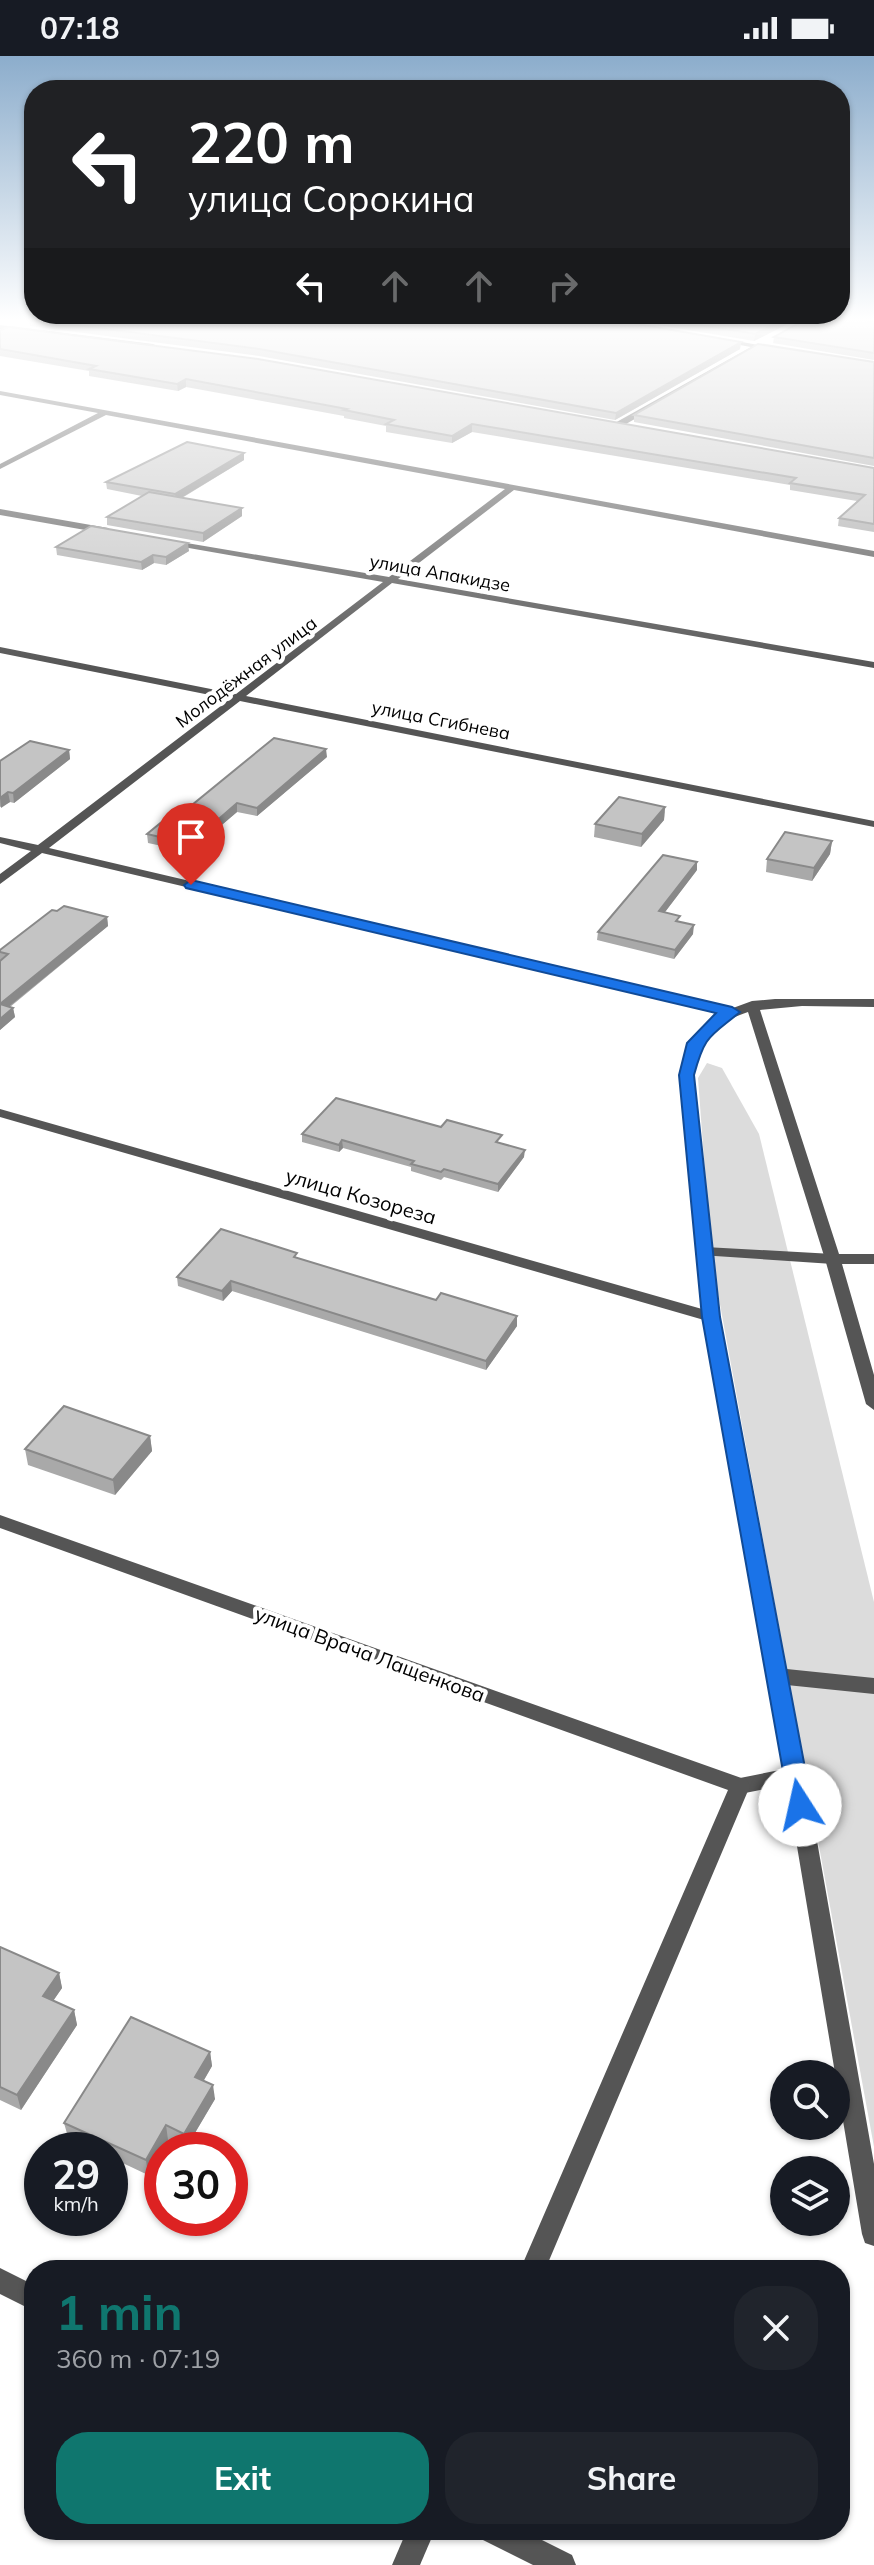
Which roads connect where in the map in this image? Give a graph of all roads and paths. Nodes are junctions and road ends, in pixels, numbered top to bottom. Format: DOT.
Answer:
graph roads {
  1 [pos="63,434"];
  2 [pos="218,434"];
  3 [pos="0,467"];
  4 [pos="511,488"];
  5 [pos="0,512"];
  6 [pos="125,534"];
  7 [pos="157,539"];
  8 [pos="874,554"];
  9 [pos="392,581"];
  10 [pos="0,650"];
  11 [pos="874,665"];
  12 [pos="238,698"];
  13 [pos="874,824"];
  14 [pos="0,840"];
  15 [pos="40,849"];
  16 [pos="0,880"];
  17 [pos="874,1003"];
  18 [pos="752,1005"];
  19 [pos="732,1012"];
  20 [pos="0,1113"];
  21 [pos="705,1252"];
  22 [pos="833,1259"];
  23 [pos="874,1259"];
  24 [pos="711,1317"];
  25 [pos="874,1404"];
  26 [pos="0,1521"];
  27 [pos="777,1676"];
  28 [pos="874,1686"];
  29 [pos="795,1775"];
  30 [pos="740,1786"];
  31 [pos="874,2234"];
  32 [pos="536,2260"];
  33 [pos="0,2281"];
  34 [pos="24,2293"];
  35 [pos="417,2540"];
  36 [pos="513,2540"];
  37 [pos="406,2565"];
  38 [pos="562,2565"];
  1 -- 3 [label="street"];
  2 -- 4 [label="street"];
  4 -- 8 [label="street"];
  4 -- 9 [label="street, Молодёжная улица"];
  5 -- 6 [label="street"];
  7 -- 9 [label="street, улица Апакидзе"];
  9 -- 11 [label="street, улица Апакидзе"];
  9 -- 12 [label="street, Молодёжная улица"];
  10 -- 12 [label="street, улица Сгибнева"];
  12 -- 13 [label="street, улица Сгибнева"];
  12 -- 15 [label="street, Молодёжная улица"];
  14 -- 15 [label="street"];
  15 -- 16 [label="street, Молодёжная улица"];
  15 -- 19 [label="street"];
  17 -- 18 [label="street"];
  18 -- 19 [label="street"];
  18 -- 22 [label="street"];
  19 -- 21 [label="street"];
  20 -- 24 [label="street, улица Козореза"];
  21 -- 22 [label="street"];
  21 -- 24 [label="street"];
  22 -- 23 [label="street"];
  22 -- 25 [label="street"];
  24 -- 27 [label="street"];
  26 -- 30 [label="street, улица Врача Лащенкова"];
  27 -- 28 [label="street"];
  27 -- 29 [label="street"];
  29 -- 30 [label="street"];
  29 -- 31 [label="street"];
  30 -- 32 [label="street"];
  33 -- 34 [label="street"];
  35 -- 37 [label="street"];
  36 -- 38 [label="street"];
}
